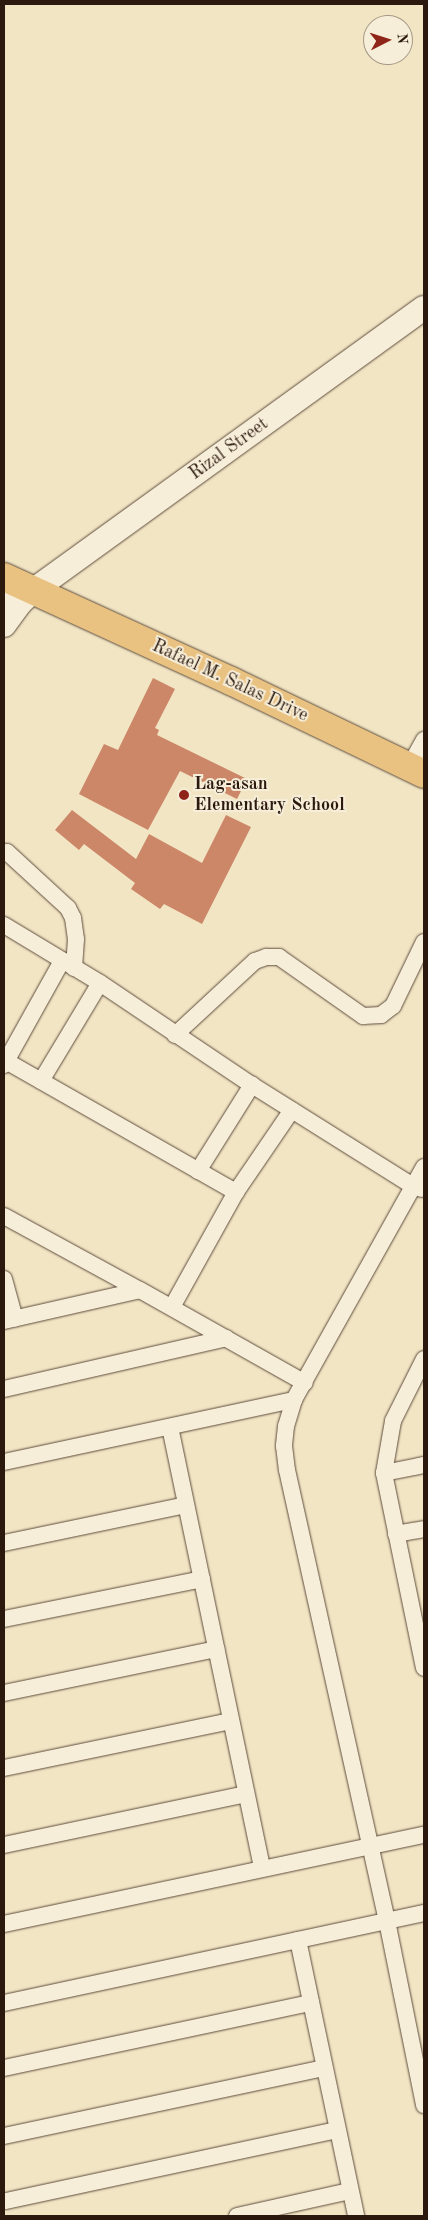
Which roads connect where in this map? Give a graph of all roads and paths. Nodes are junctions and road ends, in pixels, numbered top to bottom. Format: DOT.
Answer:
graph roads {
  1 [pos="424,308"];
  2 [pos="4,577"];
  3 [pos="19,596"];
  4 [pos="4,625"];
  5 [pos="424,740"];
  6 [pos="416,767"];
  7 [pos="4,853"];
  8 [pos="4,925"];
  9 [pos="424,942"];
  10 [pos="68,964"];
  11 [pos="100,983"];
  12 [pos="175,1035"];
  13 [pos="5,1063"];
  14 [pos="41,1081"];
  15 [pos="252,1085"];
  16 [pos="292,1110"];
  17 [pos="424,1167"];
  18 [pos="198,1171"];
  19 [pos="419,1188"];
  20 [pos="236,1192"];
  21 [pos="4,1216"];
  22 [pos="4,1279"];
  23 [pos="140,1290"];
  24 [pos="172,1307"];
  25 [pos="9,1320"];
  26 [pos="226,1338"];
  27 [pos="424,1360"];
  28 [pos="305,1383"];
  29 [pos="4,1389"];
  30 [pos="294,1400"];
  31 [pos="170,1427"];
  32 [pos="4,1462"];
  33 [pos="424,1465"];
  34 [pos="384,1474"];
  35 [pos="186,1505"];
  36 [pos="424,1529"];
  37 [pos="396,1534"];
  38 [pos="4,1543"];
  39 [pos="202,1579"];
  40 [pos="418,1605"];
  41 [pos="4,1619"];
  42 [pos="216,1649"];
  43 [pos="424,1668"];
  44 [pos="4,1693"];
  45 [pos="231,1722"];
  46 [pos="4,1768"];
  47 [pos="246,1794"];
  48 [pos="424,1835"];
  49 [pos="4,1845"];
  50 [pos="370,1847"];
  51 [pos="262,1869"];
  52 [pos="424,1913"];
  53 [pos="386,1922"];
  54 [pos="4,1924"];
  55 [pos="298,1940"];
  56 [pos="4,2003"];
  57 [pos="311,2003"];
  58 [pos="4,2068"];
  59 [pos="324,2068"];
  60 [pos="424,2105"];
  61 [pos="337,2130"];
  62 [pos="4,2136"];
  63 [pos="350,2192"];
  64 [pos="6,2203"];
  65 [pos="238,2216"];
  66 [pos="356,2216"];
  1 -- 3 [label="street, Rizal Street"];
  2 -- 3 [label="highway, Rafael M. Salas Drive"];
  3 -- 4 [label="street, Rizal Street"];
  3 -- 6 [label="highway, Rafael M. Salas Drive"];
  5 -- 6 [label="street"];
  7 -- 10 [label="street"];
  8 -- 10 [label="street"];
  9 -- 12 [label="street"];
  10 -- 11 [label="street"];
  10 -- 13 [label="street"];
  11 -- 12 [label="street"];
  11 -- 14 [label="street"];
  12 -- 15 [label="street"];
  13 -- 14 [label="street"];
  14 -- 18 [label="street"];
  15 -- 16 [label="street"];
  15 -- 18 [label="street"];
  16 -- 19 [label="street"];
  16 -- 20 [label="street"];
  17 -- 19 [label="street"];
  18 -- 20 [label="street"];
  19 -- 28 [label="street"];
  20 -- 24 [label="street"];
  21 -- 23 [label="street"];
  22 -- 25 [label="street"];
  23 -- 24 [label="street"];
  23 -- 25 [label="street"];
  24 -- 26 [label="street"];
  26 -- 28 [label="street"];
  26 -- 29 [label="street"];
  27 -- 34 [label="street"];
  28 -- 30 [label="street"];
  30 -- 31 [label="street"];
  30 -- 50 [label="street"];
  31 -- 32 [label="street"];
  31 -- 35 [label="street"];
  33 -- 34 [label="street"];
  34 -- 37 [label="street"];
  35 -- 38 [label="street"];
  35 -- 39 [label="street"];
  36 -- 37 [label="street"];
  37 -- 40 [label="street"];
  39 -- 41 [label="street"];
  39 -- 42 [label="street"];
  40 -- 43 [label="street"];
  42 -- 44 [label="street"];
  42 -- 45 [label="street"];
  45 -- 46 [label="street"];
  45 -- 47 [label="street"];
  47 -- 49 [label="street"];
  47 -- 51 [label="street"];
  48 -- 50 [label="street"];
  50 -- 51 [label="street"];
  50 -- 53 [label="street"];
  51 -- 54 [label="street"];
  52 -- 53 [label="street"];
  53 -- 55 [label="street"];
  53 -- 60 [label="street"];
  55 -- 56 [label="street"];
  55 -- 57 [label="street"];
  57 -- 58 [label="street"];
  57 -- 59 [label="street"];
  59 -- 61 [label="street"];
  59 -- 62 [label="street"];
  61 -- 63 [label="street"];
  61 -- 64 [label="street"];
  63 -- 65 [label="street"];
  63 -- 66 [label="street"];
}
